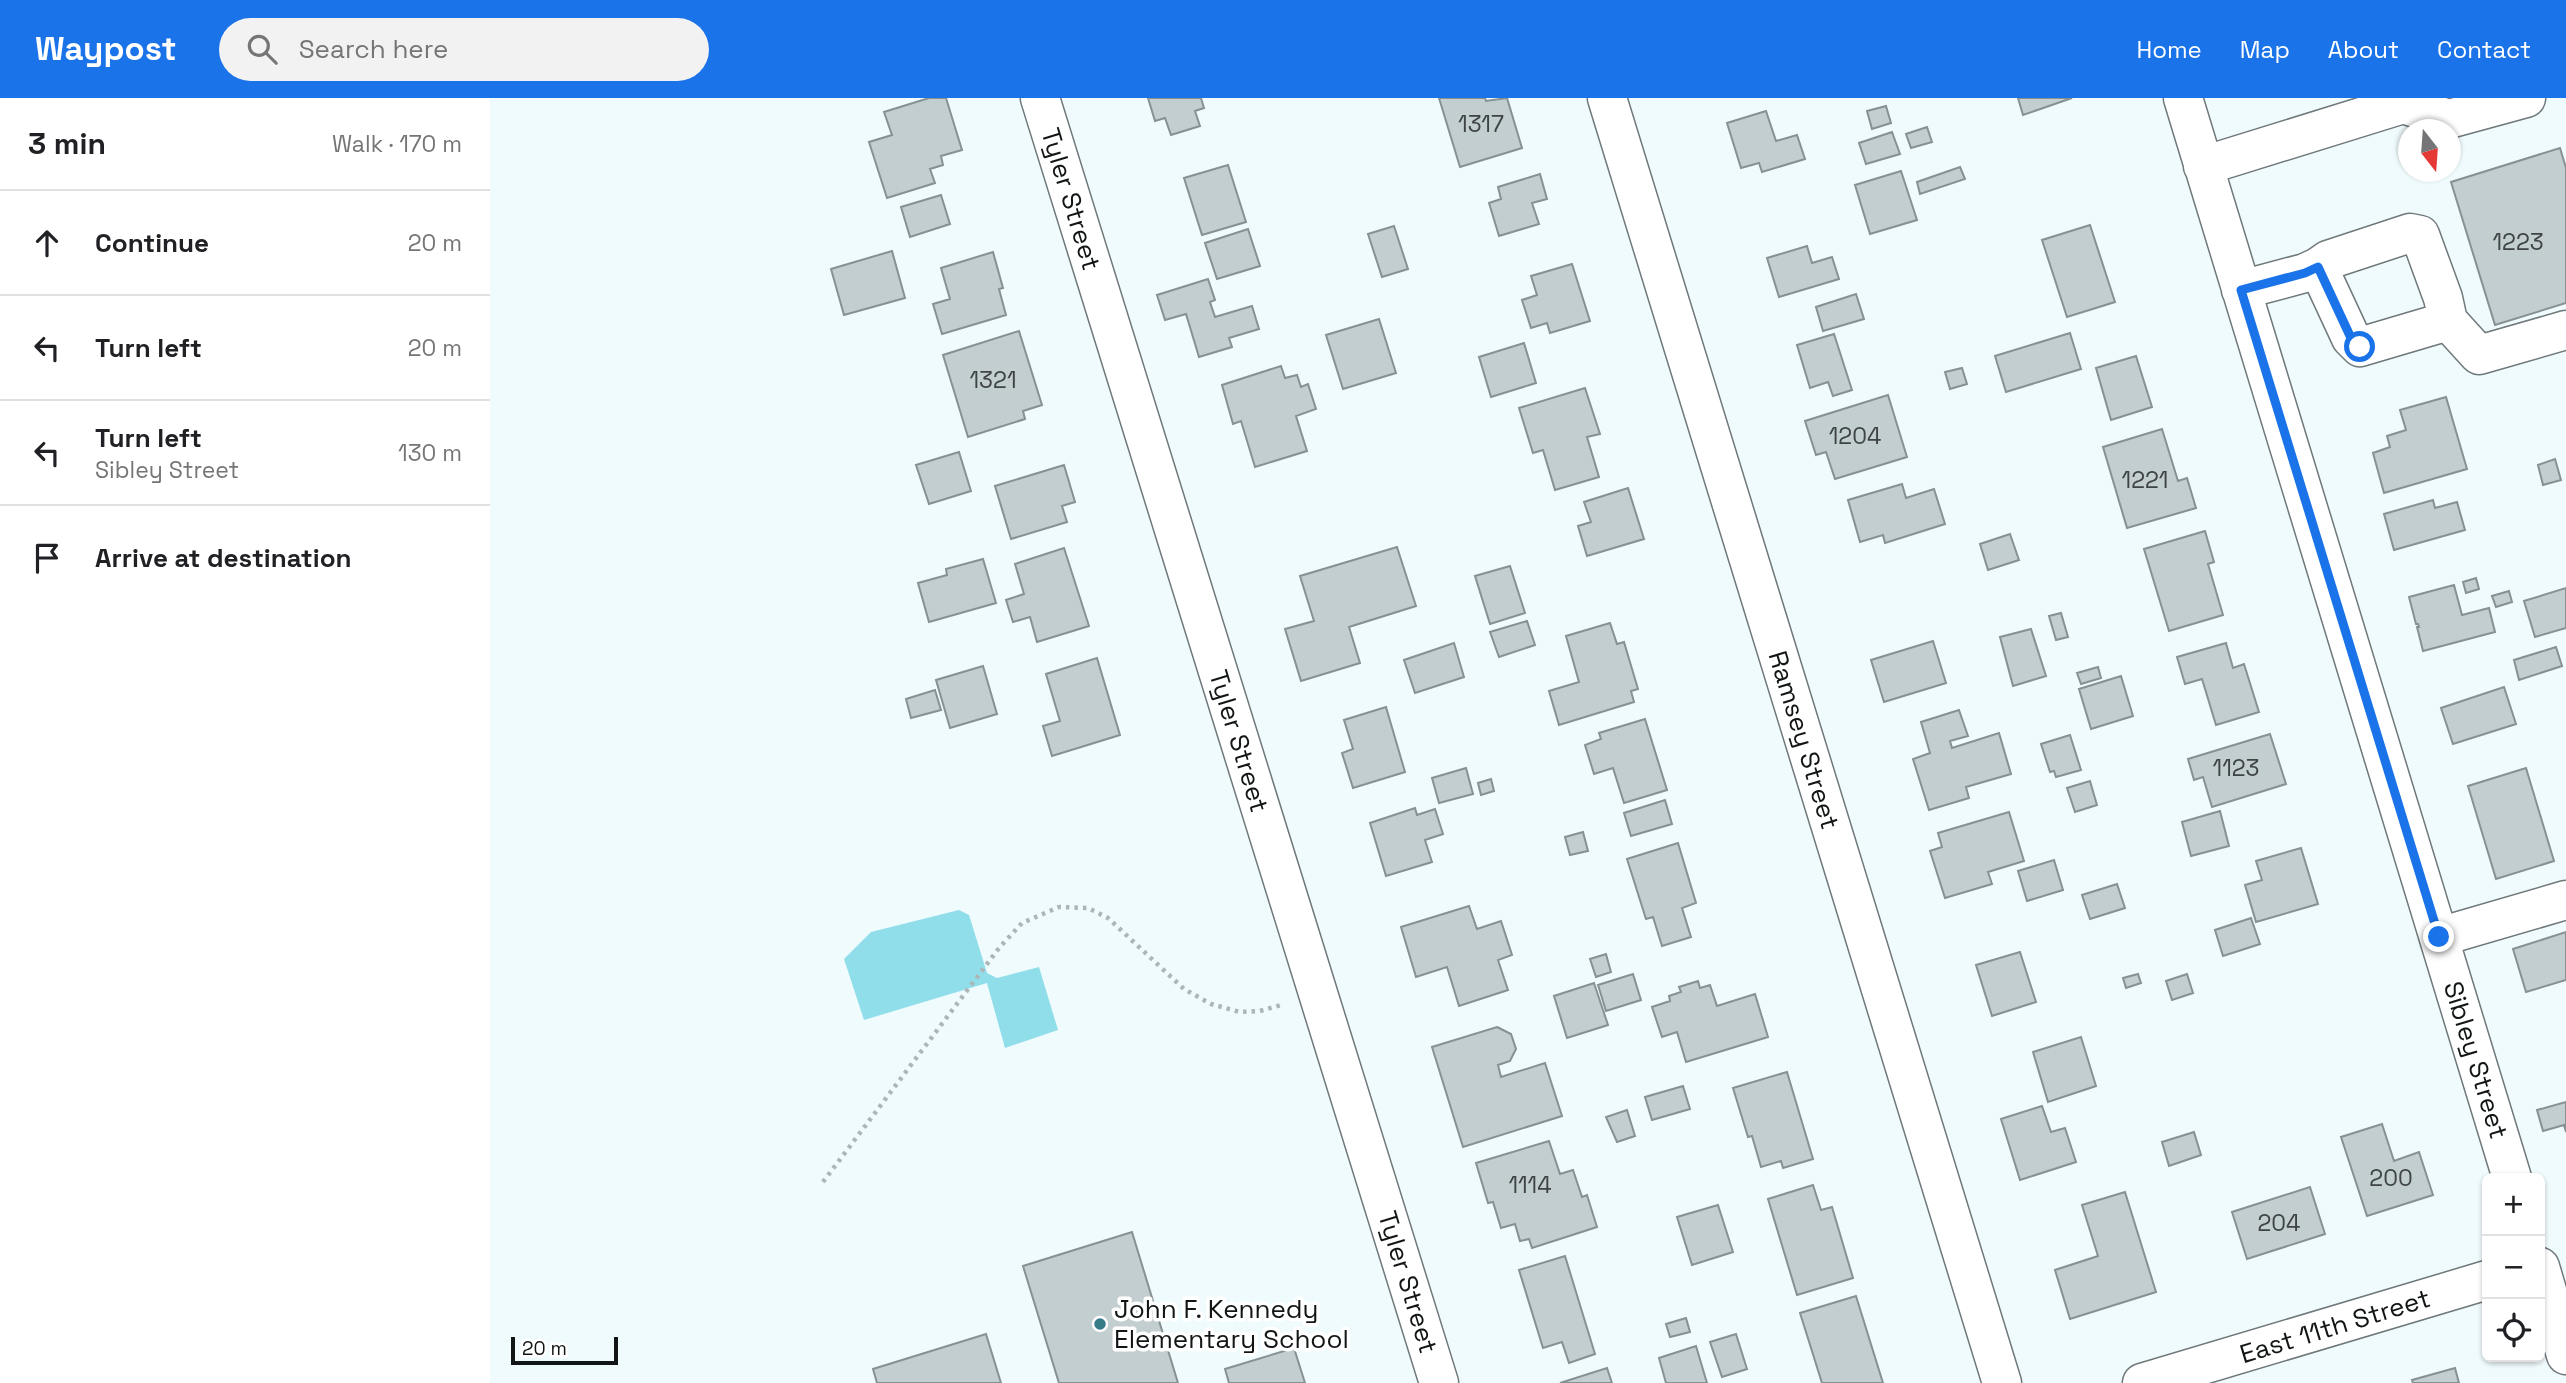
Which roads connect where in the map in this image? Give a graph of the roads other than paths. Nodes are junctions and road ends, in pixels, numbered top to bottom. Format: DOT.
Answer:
graph roads {
  1 [pos="1040,98"];
  2 [pos="1607,98"];
  3 [pos="2183,98"];
  4 [pos="2526,98"];
  5 [pos="2403,101"];
  6 [pos="2203,166"];
  7 [pos="2318,267"];
  8 [pos="2241,290"];
  9 [pos="2448,321"];
  10 [pos="2566,330"];
  11 [pos="2566,900"];
  12 [pos="2439,937"];
  13 [pos="2510,1173"];
  14 [pos="2566,1257"];
  15 [pos="2545,1264"];
  16 [pos="2482,1281"];
  17 [pos="2545,1283"];
  18 [pos="2566,1355"];
  19 [pos="1439,1383"];
  20 [pos="2002,1383"];
  21 [pos="2142,1383"];
  1 -- 19 [label="street, Tyler Street"];
  2 -- 20 [label="street, Ramsey Street"];
  3 -- 6 [label="street, Sibley Street"];
  4 -- 5 [label="street"];
  5 -- 6 [label="street"];
  6 -- 8 [label="street, Sibley Street"];
  7 -- 8 [label="street"];
  7 -- 9 [label="street"];
  7 -- 9 [label="street"];
  8 -- 12 [label="street, Sibley Street"];
  9 -- 10 [label="street"];
  11 -- 12 [label="street"];
  12 -- 13 [label="street, Sibley Street"];
  14 -- 15 [label="street"];
  16 -- 21 [label="street, East 11th Street"];
  17 -- 18 [label="street"];
}
